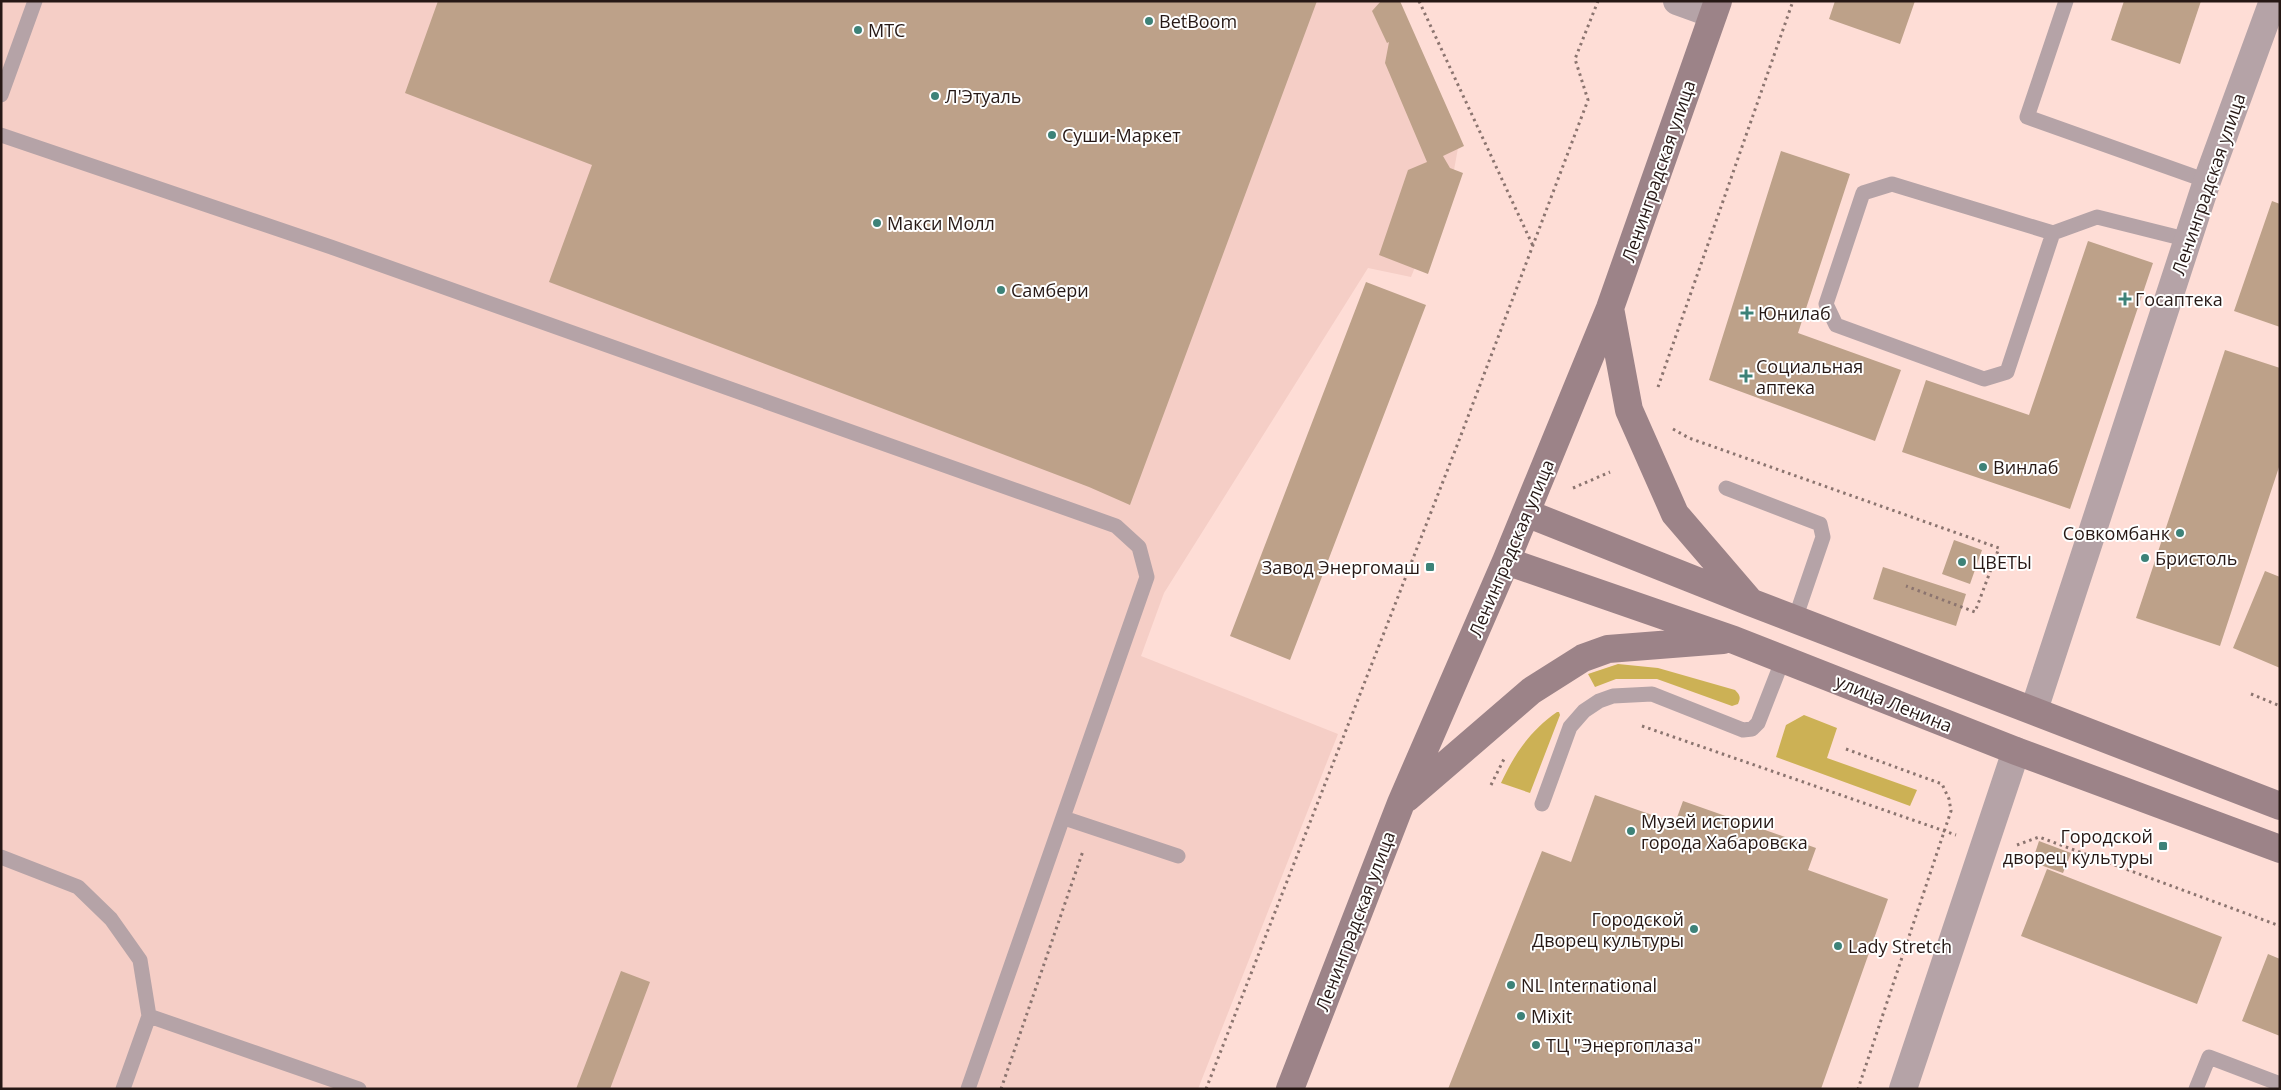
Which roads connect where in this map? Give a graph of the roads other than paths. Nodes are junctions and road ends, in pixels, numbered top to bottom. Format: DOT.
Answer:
graph roads {
  1 [pos="35,1"];
  2 [pos="1677,1"];
  3 [pos="2066,1"];
  4 [pos="2273,1"];
  5 [pos="1716,8"];
  6 [pos="1,95"];
  7 [pos="1,135"];
  8 [pos="2208,181"];
  9 [pos="2053,233"];
  10 [pos="2188,240"];
  11 [pos="1610,308"];
  12 [pos="1726,488"];
  13 [pos="1526,513"];
  14 [pos="1506,561"];
  15 [pos="1750,602"];
  16 [pos="1795,620"];
  17 [pos="1734,640"];
  18 [pos="1783,659"];
  19 [pos="2034,710"];
  20 [pos="2016,751"];
  21 [pos="1401,803"];
  22 [pos="1542,804"];
  23 [pos="2280,806"];
  24 [pos="1064,818"];
  25 [pos="2280,850"];
  26 [pos="1178,856"];
  27 [pos="1,857"];
  28 [pos="149,1016"];
  29 [pos="2280,1084"];
  30 [pos="123,1089"];
  31 [pos="359,1089"];
  32 [pos="968,1089"];
  33 [pos="1290,1089"];
  34 [pos="1903,1089"];
  35 [pos="2196,1089"];
  1 -- 6 [label="lane"];
  2 -- 5 [label="street"];
  3 -- 8 [label="lane"];
  4 -- 8 [label="street, Ленинградская улица"];
  5 -- 11 [label="main road, Ленинградская улица"];
  7 -- 24 [label="lane"];
  8 -- 10 [label="street, Ленинградская улица"];
  9 -- 9 [label="lane"];
  9 -- 10 [label="lane"];
  10 -- 19 [label="street, Ленинградская улица"];
  11 -- 13 [label="main road, Ленинградская улица"];
  11 -- 15 [label="main road"];
  12 -- 16 [label="lane"];
  13 -- 14 [label="main road, Ленинградская улица"];
  13 -- 15 [label="main road"];
  14 -- 17 [label="main road, улица Ленина"];
  14 -- 21 [label="main road, Ленинградская улица"];
  15 -- 16 [label="main road"];
  16 -- 19 [label="main road"];
  17 -- 18 [label="main road, улица Ленина"];
  17 -- 21 [label="main road"];
  18 -- 20 [label="main road, улица Ленина"];
  18 -- 22 [label="lane"];
  19 -- 23 [label="main road"];
  20 -- 25 [label="main road, улица Ленина"];
  20 -- 34 [label="street"];
  21 -- 33 [label="main road, Ленинградская улица"];
  24 -- 26 [label="lane"];
  24 -- 32 [label="lane"];
  27 -- 28 [label="lane"];
  28 -- 30 [label="lane"];
  28 -- 31 [label="lane"];
  29 -- 35 [label="lane"];
}
